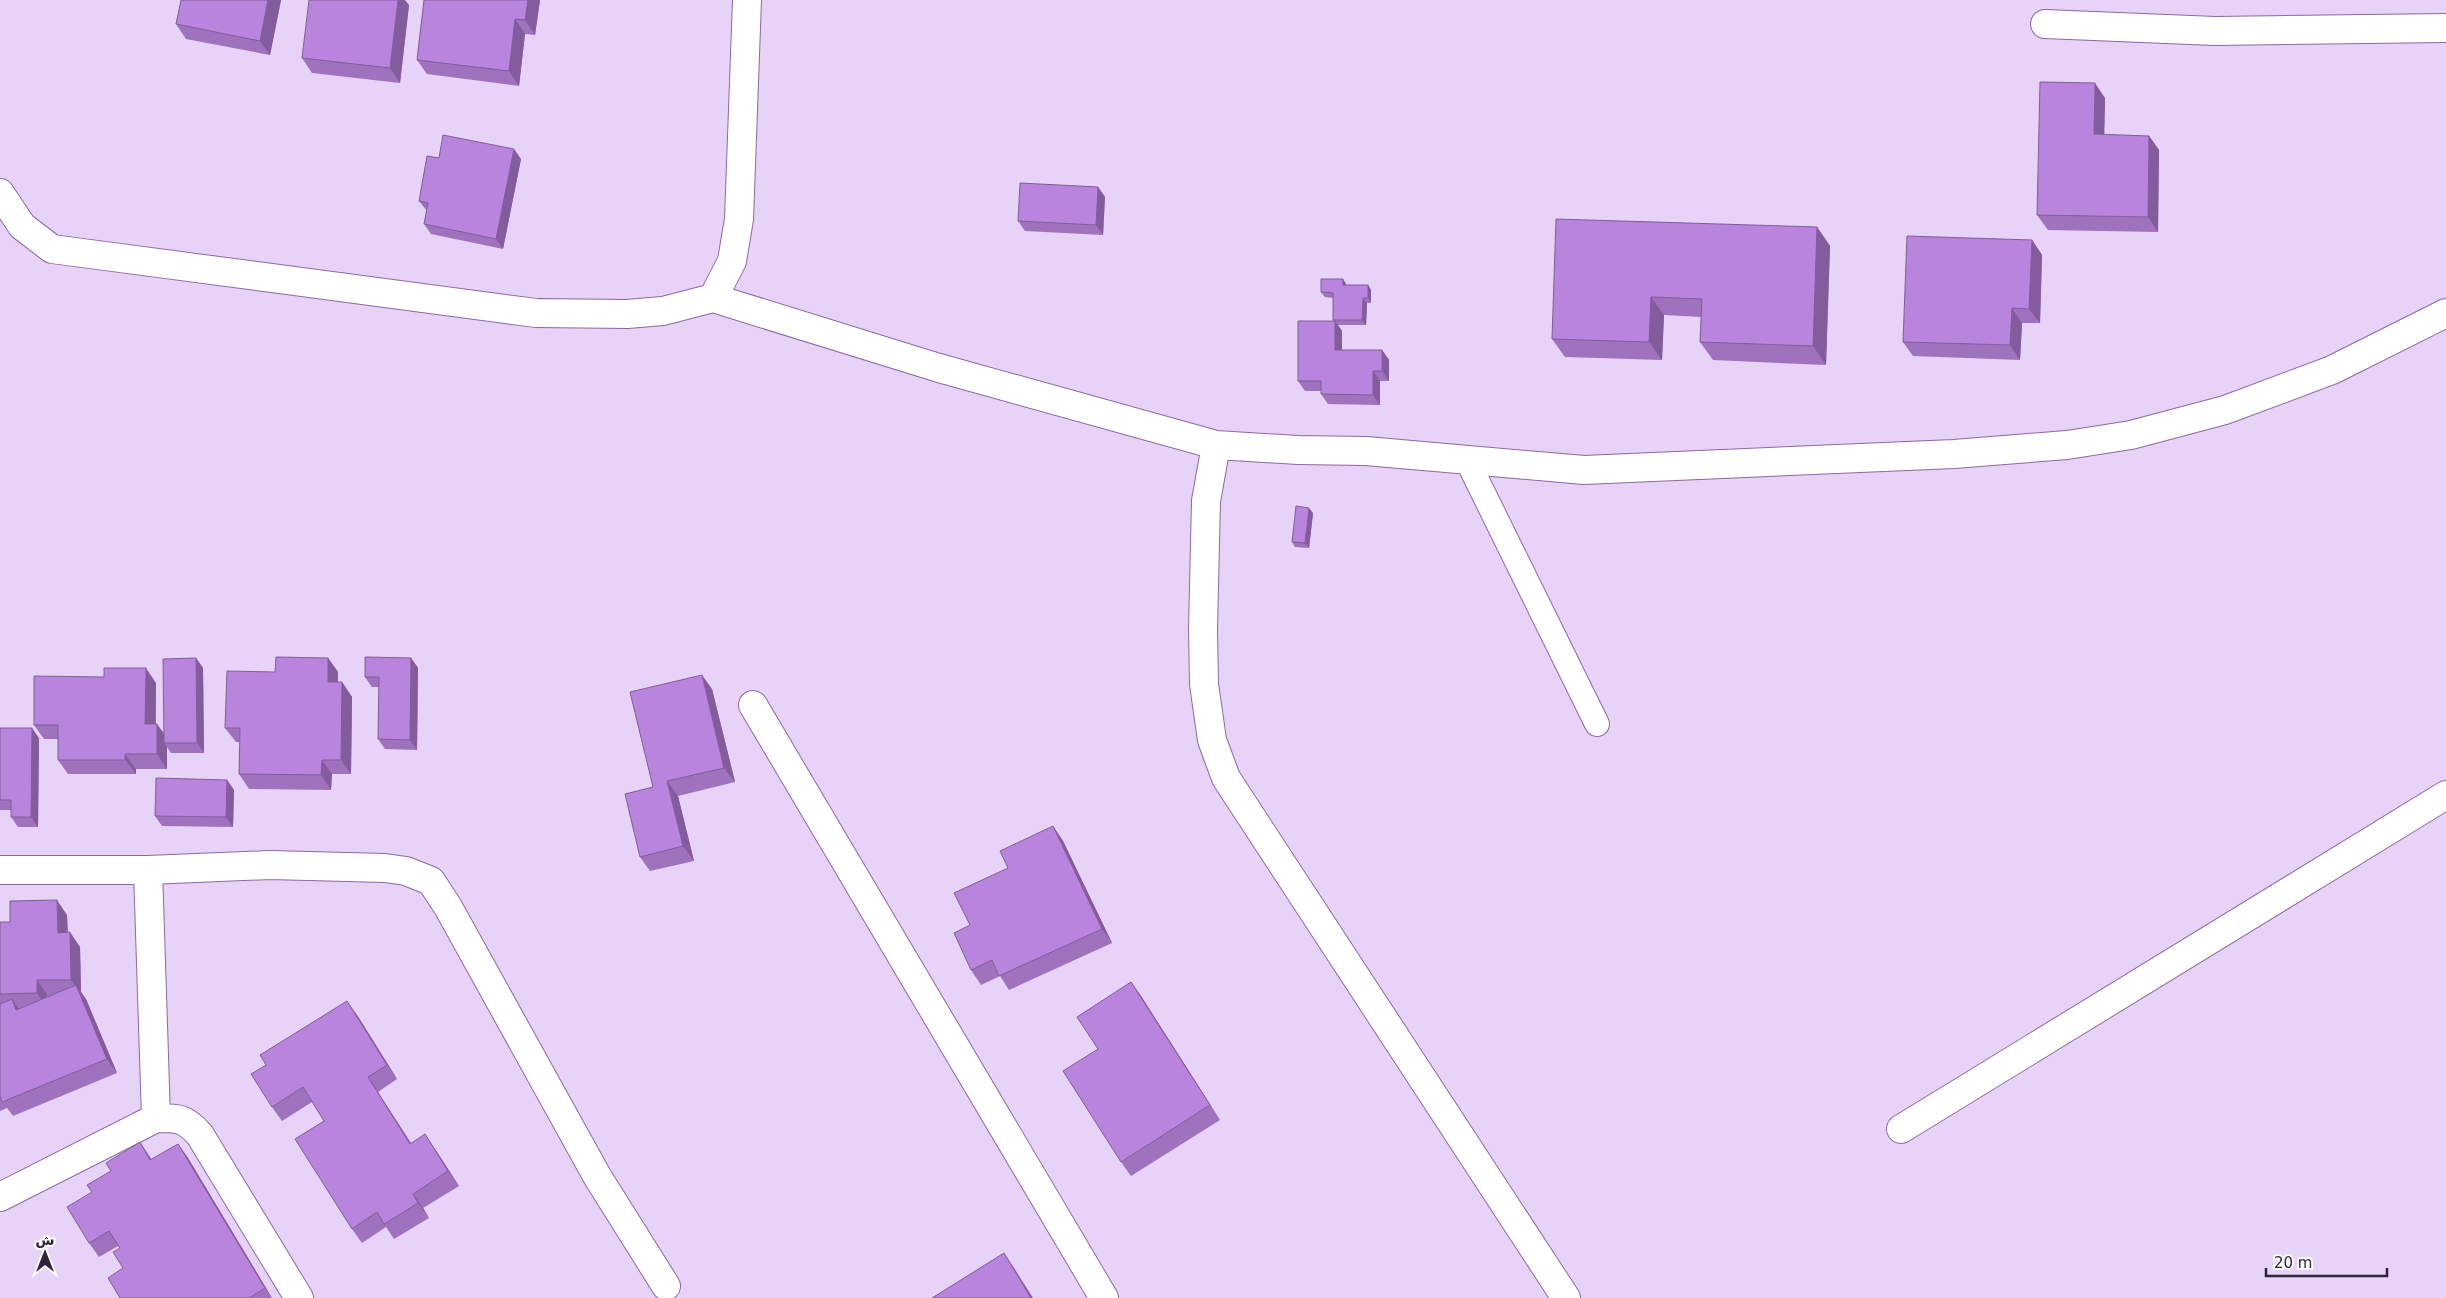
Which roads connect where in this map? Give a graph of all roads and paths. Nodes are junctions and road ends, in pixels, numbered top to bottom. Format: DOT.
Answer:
graph roads {
  1 [pos="747,0"];
  2 [pos="2045,24"];
  3 [pos="2446,28"];
  4 [pos="0,193"];
  5 [pos="713,298"];
  6 [pos="2442,321"];
  7 [pos="1216,445"];
  8 [pos="1467,460"];
  9 [pos="753,706"];
  10 [pos="1597,724"];
  11 [pos="2446,795"];
  12 [pos="0,870"];
  13 [pos="148,870"];
  14 [pos="156,1118"];
  15 [pos="1901,1129"];
  16 [pos="0,1197"];
  17 [pos="662,1294"];
  18 [pos="299,1298"];
  19 [pos="1104,1298"];
  20 [pos="1566,1298"];
  1 -- 5 [label="street"];
  2 -- 3 [label="street"];
  4 -- 5 [label="street"];
  5 -- 7 [label="street"];
  6 -- 8 [label="street"];
  7 -- 8 [label="street"];
  7 -- 20 [label="street"];
  8 -- 10 [label="lane"];
  9 -- 19 [label="street"];
  11 -- 15 [label="street"];
  12 -- 13 [label="street"];
  13 -- 14 [label="street"];
  13 -- 17 [label="street"];
  14 -- 16 [label="street"];
  14 -- 18 [label="street"];
}
